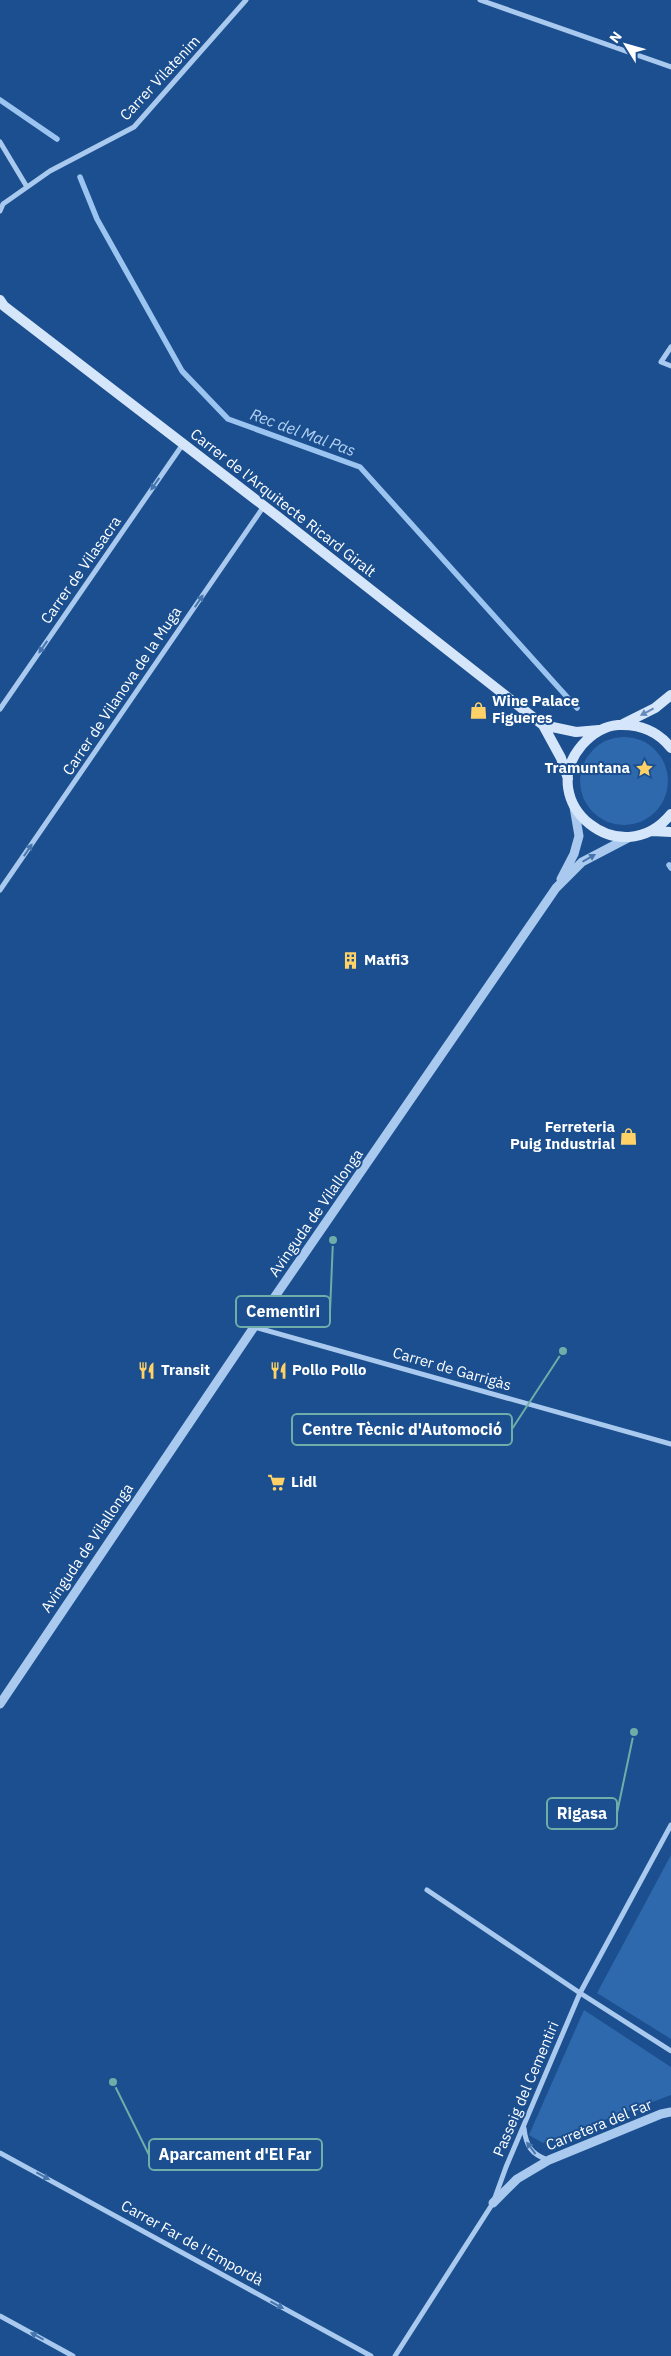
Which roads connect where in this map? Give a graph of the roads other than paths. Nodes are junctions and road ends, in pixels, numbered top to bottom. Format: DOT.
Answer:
graph roads {
  1 [pos="246,0"];
  2 [pos="480,0"];
  3 [pos="671,67"];
  4 [pos="0,142"];
  5 [pos="27,187"];
  6 [pos="2,205"];
  7 [pos="0,210"];
  8 [pos="1,304"];
  9 [pos="671,347"];
  10 [pos="671,366"];
  11 [pos="183,444"];
  12 [pos="264,506"];
  13 [pos="671,695"];
  14 [pos="0,709"];
  15 [pos="622,725"];
  16 [pos="543,726"];
  17 [pos="600,730"];
  18 [pos="671,748"];
  19 [pos="568,779"];
  20 [pos="574,807"];
  21 [pos="671,814"];
  22 [pos="652,831"];
  23 [pos="671,832"];
  24 [pos="628,838"];
  25 [pos="556,888"];
  26 [pos="0,890"];
  27 [pos="254,1327"];
  28 [pos="671,1444"];
  29 [pos="0,1704"];
  30 [pos="671,1825"];
  31 [pos="426,1890"];
  32 [pos="580,1993"];
  33 [pos="671,2052"];
  34 [pos="671,2112"];
  35 [pos="524,2127"];
  36 [pos="0,2153"];
  37 [pos="549,2160"];
  38 [pos="493,2203"];
  39 [pos="0,2316"];
  40 [pos="73,2356"];
  41 [pos="371,2356"];
  42 [pos="395,2356"];
  1 -- 5 [label="street, Carrer Vilatenim"];
  2 -- 3 [label="street"];
  4 -- 5 [label="street"];
  5 -- 6 [label="street, Carrer Vilatenim"];
  6 -- 7 [label="street, Carrer Vilatenim"];
  8 -- 11 [label="main road, Carrer de l'Arquitecte Ricard Giralt"];
  9 -- 10 [label="street"];
  11 -- 12 [label="main road, Carrer de l'Arquitecte Ricard Giralt"];
  11 -- 14 [label="street, Carrer de Vilasacra, one-way"];
  12 -- 16 [label="main road, Carrer de l'Arquitecte Ricard Giralt"];
  26 -- 12 [label="street, Carrer de Vilanova de la Muga, one-way"];
  13 -- 15 [label="main road, one-way"];
  15 -- 17 [label="main road, Carrer de l'Arquitecte Ricard Giralt"];
  15 -- 18 [label="main road"];
  16 -- 17 [label="main road, Carrer de l'Arquitecte Ricard Giralt"];
  16 -- 19 [label="main road, Carrer de l'Arquitecte Ricard Giralt"];
  17 -- 19 [label="main road"];
  19 -- 20 [label="main road, Carrer de l'Arquitecte Ricard Giralt"];
  20 -- 24 [label="main road"];
  20 -- 25 [label="street, Avinguda de Vilallonga"];
  21 -- 22 [label="main road"];
  22 -- 23 [label="main road"];
  22 -- 24 [label="main road"];
  25 -- 24 [label="street, Avinguda de Vilallonga, one-way"];
  25 -- 27 [label="street, Avinguda de Vilallonga"];
  27 -- 28 [label="street, Carrer de Garrigàs"];
  27 -- 29 [label="street, Avinguda de Vilallonga"];
  30 -- 32 [label="street, Passeig del Cementiri"];
  31 -- 32 [label="street"];
  32 -- 33 [label="street"];
  32 -- 35 [label="street, Passeig del Cementiri"];
  34 -- 37 [label="street, Carretera del Far"];
  37 -- 35 [label="street, one-way"];
  35 -- 38 [label="street, Passeig del Cementiri"];
  36 -- 41 [label="street, Carrer Far de l'Empordà, one-way"];
  37 -- 38 [label="street, Carretera del Far"];
  38 -- 42 [label="street, Passeig del Cementiri"];
  40 -- 39 [label="street, one-way"];
}
